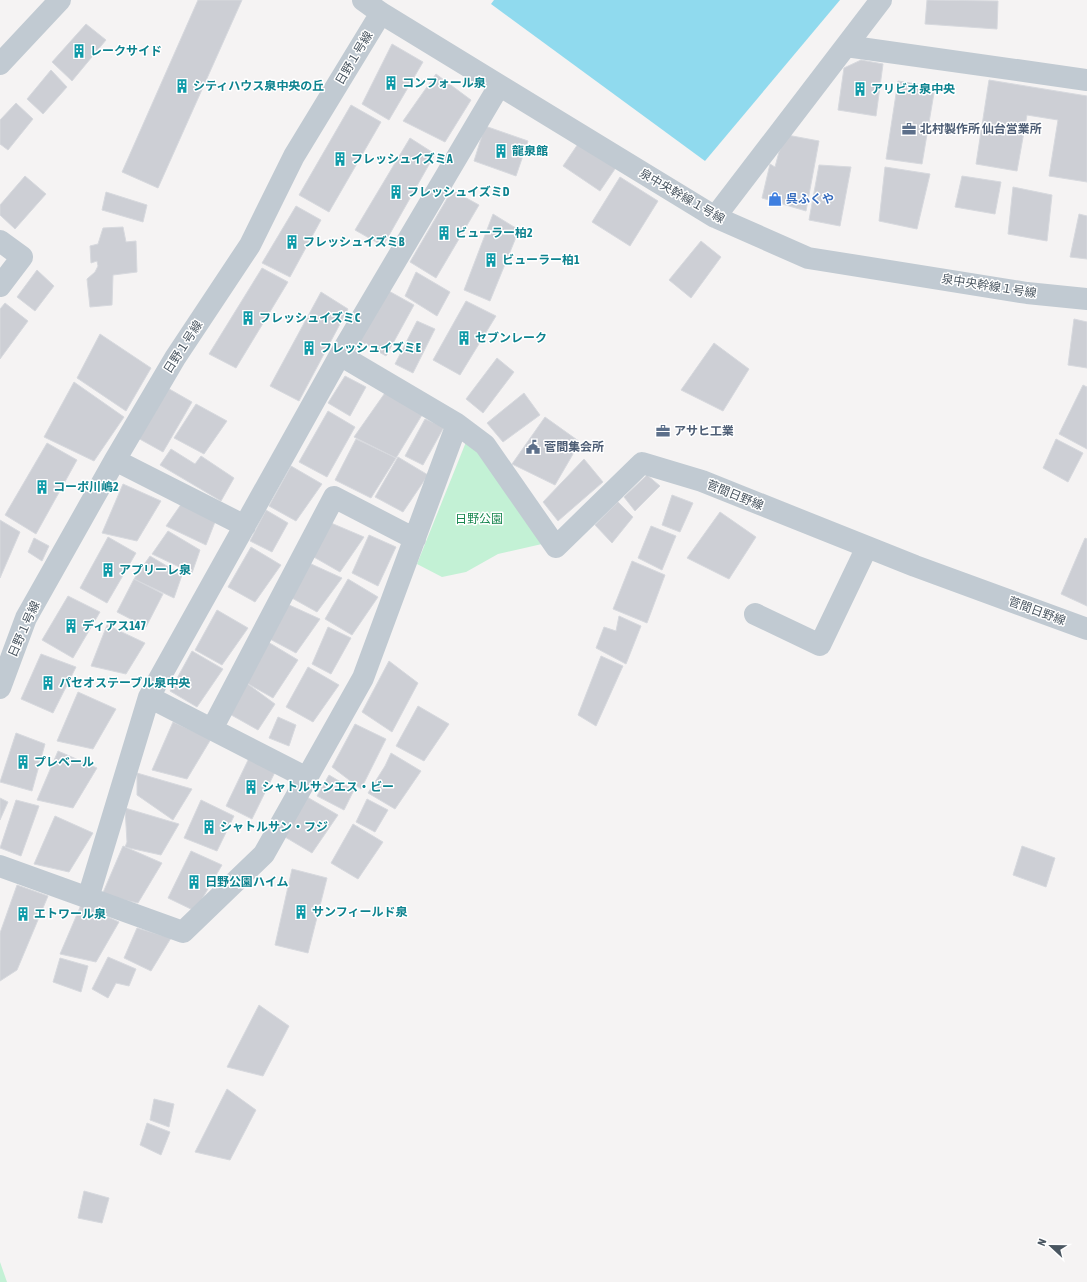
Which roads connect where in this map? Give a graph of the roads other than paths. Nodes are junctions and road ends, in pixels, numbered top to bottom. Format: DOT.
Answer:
graph roads {
  1 [pos="60,0"];
  2 [pos="363,0"];
  3 [pos="881,0"];
  4 [pos="381,13"];
  5 [pos="846,46"];
  6 [pos="0,64"];
  7 [pos="1087,80"];
  8 [pos="499,86"];
  9 [pos="715,217"];
  10 [pos="0,241"];
  11 [pos="0,286"];
  12 [pos="1087,299"];
  13 [pos="340,355"];
  14 [pos="457,424"];
  15 [pos="115,460"];
  16 [pos="245,526"];
  17 [pos="415,539"];
  18 [pos="867,547"];
  19 [pos="755,614"];
  20 [pos="1087,629"];
  21 [pos="0,688"];
  22 [pos="149,697"];
  23 [pos="212,729"];
  24 [pos="307,778"];
  25 [pos="0,866"];
  26 [pos="88,898"];
  1 -- 6 [label="street"];
  2 -- 4 [label="street, 泉中央幹線１号線"];
  3 -- 5 [label="street"];
  4 -- 8 [label="street, 泉中央幹線１号線"];
  4 -- 15 [label="street, 日野１号線"];
  5 -- 7 [label="street"];
  5 -- 9 [label="street"];
  8 -- 9 [label="street, 泉中央幹線１号線"];
  8 -- 13 [label="street"];
  9 -- 12 [label="street, 泉中央幹線１号線"];
  10 -- 11 [label="street"];
  13 -- 14 [label="street"];
  13 -- 16 [label="street"];
  14 -- 17 [label="street"];
  14 -- 18 [label="street, 菅間日野線"];
  15 -- 16 [label="street"];
  15 -- 21 [label="street, 日野１号線"];
  16 -- 22 [label="street"];
  17 -- 23 [label="street"];
  17 -- 24 [label="street"];
  18 -- 19 [label="street"];
  18 -- 20 [label="street, 菅間日野線"];
  22 -- 23 [label="street"];
  22 -- 26 [label="street"];
  23 -- 24 [label="street"];
  24 -- 26 [label="street"];
  25 -- 26 [label="street"];
}
